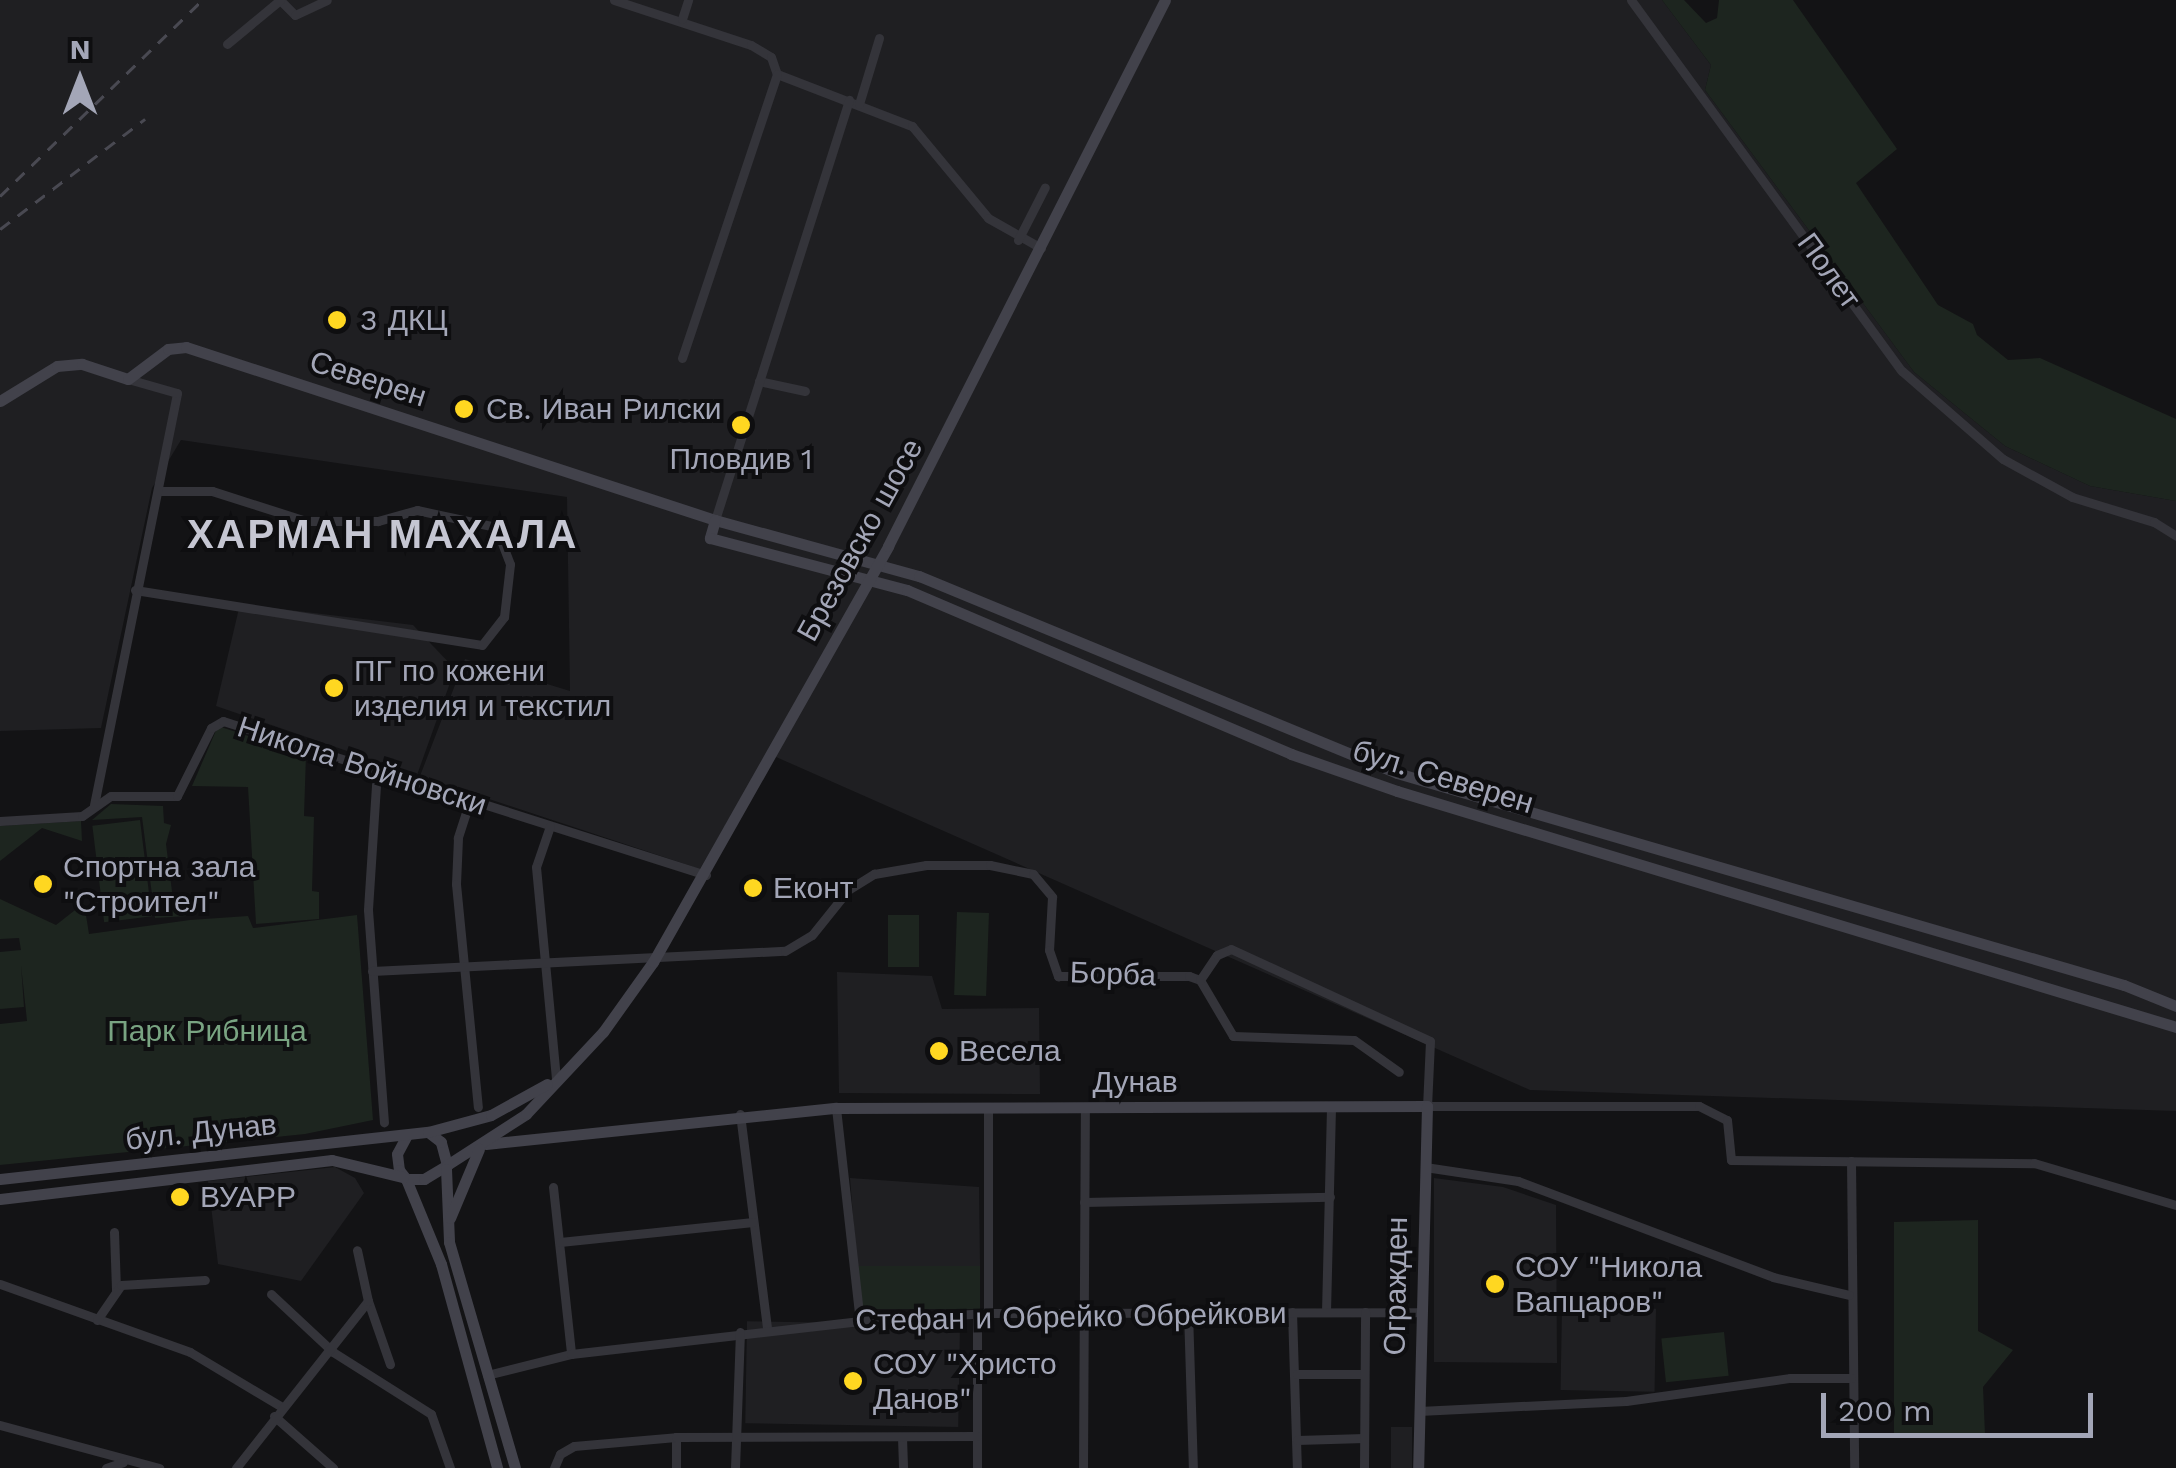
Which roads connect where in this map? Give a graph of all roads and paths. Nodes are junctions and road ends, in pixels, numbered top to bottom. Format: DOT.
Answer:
graph roads {
  1 [pos="280,0"];
  2 [pos="327,0"];
  3 [pos="614,0"];
  4 [pos="688,0"];
  5 [pos="1165,0"];
  6 [pos="1631,0"];
  7 [pos="682,20"];
  8 [pos="879,38"];
  9 [pos="227,44"];
  10 [pos="776,74"];
  11 [pos="854,102"];
  12 [pos="1045,187"];
  13 [pos="1018,240"];
  14 [pos="1042,248"];
  15 [pos="682,358"];
  16 [pos="128,379"];
  17 [pos="760,381"];
  18 [pos="804,391"];
  19 [pos="0,400"];
  20 [pos="158,491"];
  21 [pos="715,520"];
  22 [pos="2176,536"];
  23 [pos="878,564"];
  24 [pos="869,580"];
  25 [pos="135,590"];
  26 [pos="377,770"];
  27 [pos="470,800"];
  28 [pos="94,805"];
  29 [pos="0,821"];
  30 [pos="550,826"];
  31 [pos="706,875"];
  32 [pos="658,953"];
  33 [pos="545,958"];
  34 [pos="463,964"];
  35 [pos="372,971"];
  36 [pos="1200,980"];
  37 [pos="2176,1006"];
  38 [pos="2176,1026"];
  39 [pos="1399,1072"];
  40 [pos="557,1078"];
  41 [pos="478,1106"];
  42 [pos="1331,1106"];
  43 [pos="1426,1106"];
  44 [pos="836,1108"];
  45 [pos="988,1108"];
  46 [pos="1085,1108"];
  47 [pos="526,1114"];
  48 [pos="740,1114"];
  49 [pos="384,1122"];
  50 [pos="428,1132"];
  51 [pos="407,1135"];
  52 [pos="541,1137"];
  53 [pos="482,1145"];
  54 [pos="1851,1161"];
  55 [pos="1424,1166"];
  56 [pos="447,1167"];
  57 [pos="0,1178"];
  58 [pos="404,1178"];
  59 [pos="553,1187"];
  60 [pos="1330,1197"];
  61 [pos="0,1199"];
  62 [pos="1084,1202"];
  63 [pos="2176,1205"];
  64 [pos="753,1222"];
  65 [pos="114,1232"];
  66 [pos="448,1234"];
  67 [pos="560,1242"];
  68 [pos="358,1250"];
  69 [pos="205,1280"];
  70 [pos="0,1284"];
  71 [pos="116,1292"];
  72 [pos="272,1294"];
  73 [pos="1849,1296"];
  74 [pos="368,1301"];
  75 [pos="1188,1312"];
  76 [pos="1292,1312"];
  77 [pos="1326,1312"];
  78 [pos="1364,1312"];
  79 [pos="1420,1312"];
  80 [pos="982,1314"];
  81 [pos="1083,1314"];
  82 [pos="97,1320"];
  83 [pos="860,1321"];
  84 [pos="767,1329"];
  85 [pos="740,1332"];
  86 [pos="333,1352"];
  87 [pos="571,1354"];
  88 [pos="390,1364"];
  89 [pos="1297,1374"];
  90 [pos="1363,1374"];
  91 [pos="487,1375"];
  92 [pos="1851,1378"];
  93 [pos="282,1407"];
  94 [pos="1419,1411"];
  95 [pos="274,1416"];
  96 [pos="0,1425"];
  97 [pos="738,1436"];
  98 [pos="976,1436"];
  99 [pos="676,1437"];
  100 [pos="902,1438"];
  101 [pos="1364,1438"];
  102 [pos="1297,1440"];
  103 [pos="126,1462"];
  104 [pos="106,1468"];
  105 [pos="159,1468"];
  106 [pos="236,1468"];
  107 [pos="333,1468"];
  108 [pos="450,1468"];
  109 [pos="498,1468"];
  110 [pos="515,1468"];
  111 [pos="554,1468"];
  112 [pos="676,1468"];
  113 [pos="734,1468"];
  114 [pos="903,1468"];
  115 [pos="977,1468"];
  116 [pos="1083,1468"];
  117 [pos="1193,1468"];
  118 [pos="1297,1468"];
  119 [pos="1364,1468"];
  120 [pos="1418,1468"];
  121 [pos="1854,1468"];
  1 -- 2 [label="street"];
  1 -- 9 [label="street"];
  3 -- 7 [label="street"];
  4 -- 7 [label="street"];
  5 -- 14 [label="main road, Брезовско шосе"];
  6 -- 22 [label="street, Полет"];
  7 -- 10 [label="street"];
  8 -- 11 [label="street"];
  10 -- 11 [label="street"];
  10 -- 15 [label="street"];
  11 -- 13 [label="street"];
  11 -- 17 [label="street"];
  12 -- 13 [label="street"];
  13 -- 14 [label="street"];
  14 -- 23 [label="main road, Брезовско шосе"];
  16 -- 19 [label="main road"];
  16 -- 20 [label="street"];
  16 -- 21 [label="main road, Северен"];
  17 -- 18 [label="street"];
  17 -- 21 [label="street"];
  20 -- 25 [label="street"];
  20 -- 25 [label="street"];
  21 -- 23 [label="main road, бул. Северен"];
  21 -- 24 [label="main road, бул. Северен"];
  23 -- 24 [label="main road, Брезовско шосе"];
  23 -- 37 [label="main road, бул. Северен"];
  24 -- 31 [label="main road, Брезовско шосе"];
  24 -- 38 [label="main road, бул. Северен"];
  25 -- 28 [label="street"];
  26 -- 27 [label="street, Никола Войновски"];
  26 -- 28 [label="street, Никола Войновски"];
  26 -- 35 [label="street"];
  27 -- 30 [label="street, Никола Войновски"];
  27 -- 34 [label="street"];
  28 -- 29 [label="street, Никола Войновски"];
  30 -- 31 [label="street, Никола Войновски"];
  30 -- 33 [label="street"];
  31 -- 32 [label="main road, Брезовско шосе"];
  32 -- 33 [label="street"];
  32 -- 36 [label="street, Борба"];
  32 -- 40 [label="main road, Брезовско шосе"];
  33 -- 34 [label="street"];
  33 -- 40 [label="street"];
  34 -- 35 [label="street"];
  34 -- 41 [label="street"];
  35 -- 49 [label="street"];
  36 -- 39 [label="street, Борба"];
  36 -- 43 [label="street"];
  40 -- 47 [label="main road, Брезовско шосе"];
  40 -- 50 [label="main road, Брезовско шосе"];
  42 -- 43 [label="main road, Дунав"];
  42 -- 46 [label="main road, Дунав"];
  42 -- 60 [label="street"];
  43 -- 54 [label="street, Дунав"];
  43 -- 55 [label="main road, Огражден"];
  44 -- 45 [label="main road, Дунав"];
  44 -- 48 [label="main road, Дунав"];
  44 -- 83 [label="street"];
  45 -- 46 [label="main road, Дунав"];
  45 -- 80 [label="street"];
  46 -- 62 [label="street"];
  47 -- 52 [label="main road"];
  47 -- 53 [label="main road, Брезовско шосе"];
  48 -- 52 [label="main road, Дунав"];
  48 -- 64 [label="street"];
  50 -- 51 [label="main road, бул. Дунав"];
  50 -- 56 [label="main road"];
  51 -- 57 [label="main road, бул. Дунав"];
  51 -- 58 [label="main road"];
  52 -- 53 [label="main road, Дунав"];
  53 -- 56 [label="main road, Брезовско шосе"];
  53 -- 66 [label="main road"];
  54 -- 63 [label="street"];
  54 -- 73 [label="street"];
  55 -- 73 [label="street"];
  55 -- 79 [label="main road, Огражден"];
  56 -- 58 [label="main road, Брезовско шосе"];
  56 -- 66 [label="main road"];
  58 -- 61 [label="main road, бул. Дунав"];
  58 -- 109 [label="main road"];
  59 -- 67 [label="street"];
  60 -- 62 [label="street"];
  60 -- 77 [label="street"];
  62 -- 81 [label="street"];
  64 -- 67 [label="street"];
  64 -- 84 [label="street"];
  65 -- 71 [label="street"];
  66 -- 91 [label="main road"];
  67 -- 87 [label="street"];
  68 -- 74 [label="street"];
  69 -- 71 [label="street"];
  70 -- 82 [label="street"];
  71 -- 82 [label="street"];
  72 -- 86 [label="street"];
  73 -- 92 [label="street"];
  74 -- 86 [label="street"];
  74 -- 88 [label="street"];
  75 -- 76 [label="street, Стефан и Обрейко Обрейкови"];
  75 -- 81 [label="street, Стефан и Обрейко Обрейкови"];
  75 -- 117 [label="street"];
  76 -- 77 [label="street, Стефан и Обрейко Обрейкови"];
  76 -- 89 [label="street"];
  77 -- 78 [label="street, Стефан и Обрейко Обрейкови"];
  78 -- 79 [label="street, Стефан и Обрейко Обрейкови"];
  78 -- 90 [label="street"];
  79 -- 94 [label="main road, Огражден"];
  80 -- 81 [label="street, Стефан и Обрейко Обрейкови"];
  80 -- 83 [label="street, Стефан и Обрейко Обрейкови"];
  80 -- 98 [label="street"];
  81 -- 116 [label="street"];
  82 -- 93 [label="street"];
  83 -- 84 [label="street, Стефан и Обрейко Обрейкови"];
  84 -- 85 [label="street, Стефан и Обрейко Обрейкови"];
  85 -- 87 [label="street, Стефан и Обрейко Обрейкови"];
  85 -- 97 [label="street"];
  86 -- 93 [label="street"];
  86 -- 108 [label="street"];
  87 -- 91 [label="street, Стефан и Обрейко Обрейкови"];
  89 -- 90 [label="street"];
  89 -- 102 [label="street"];
  90 -- 101 [label="street"];
  91 -- 110 [label="main road"];
  92 -- 94 [label="street"];
  92 -- 121 [label="street"];
  93 -- 95 [label="street"];
  94 -- 120 [label="main road, Огражден"];
  95 -- 106 [label="street"];
  95 -- 107 [label="street"];
  96 -- 103 [label="street"];
  97 -- 99 [label="street"];
  97 -- 100 [label="street"];
  97 -- 113 [label="street"];
  98 -- 100 [label="street"];
  98 -- 115 [label="street"];
  99 -- 111 [label="street"];
  99 -- 112 [label="street"];
  100 -- 114 [label="street"];
  101 -- 102 [label="street"];
  101 -- 119 [label="street"];
  102 -- 118 [label="street"];
  103 -- 104 [label="street"];
  103 -- 105 [label="street"];
}
